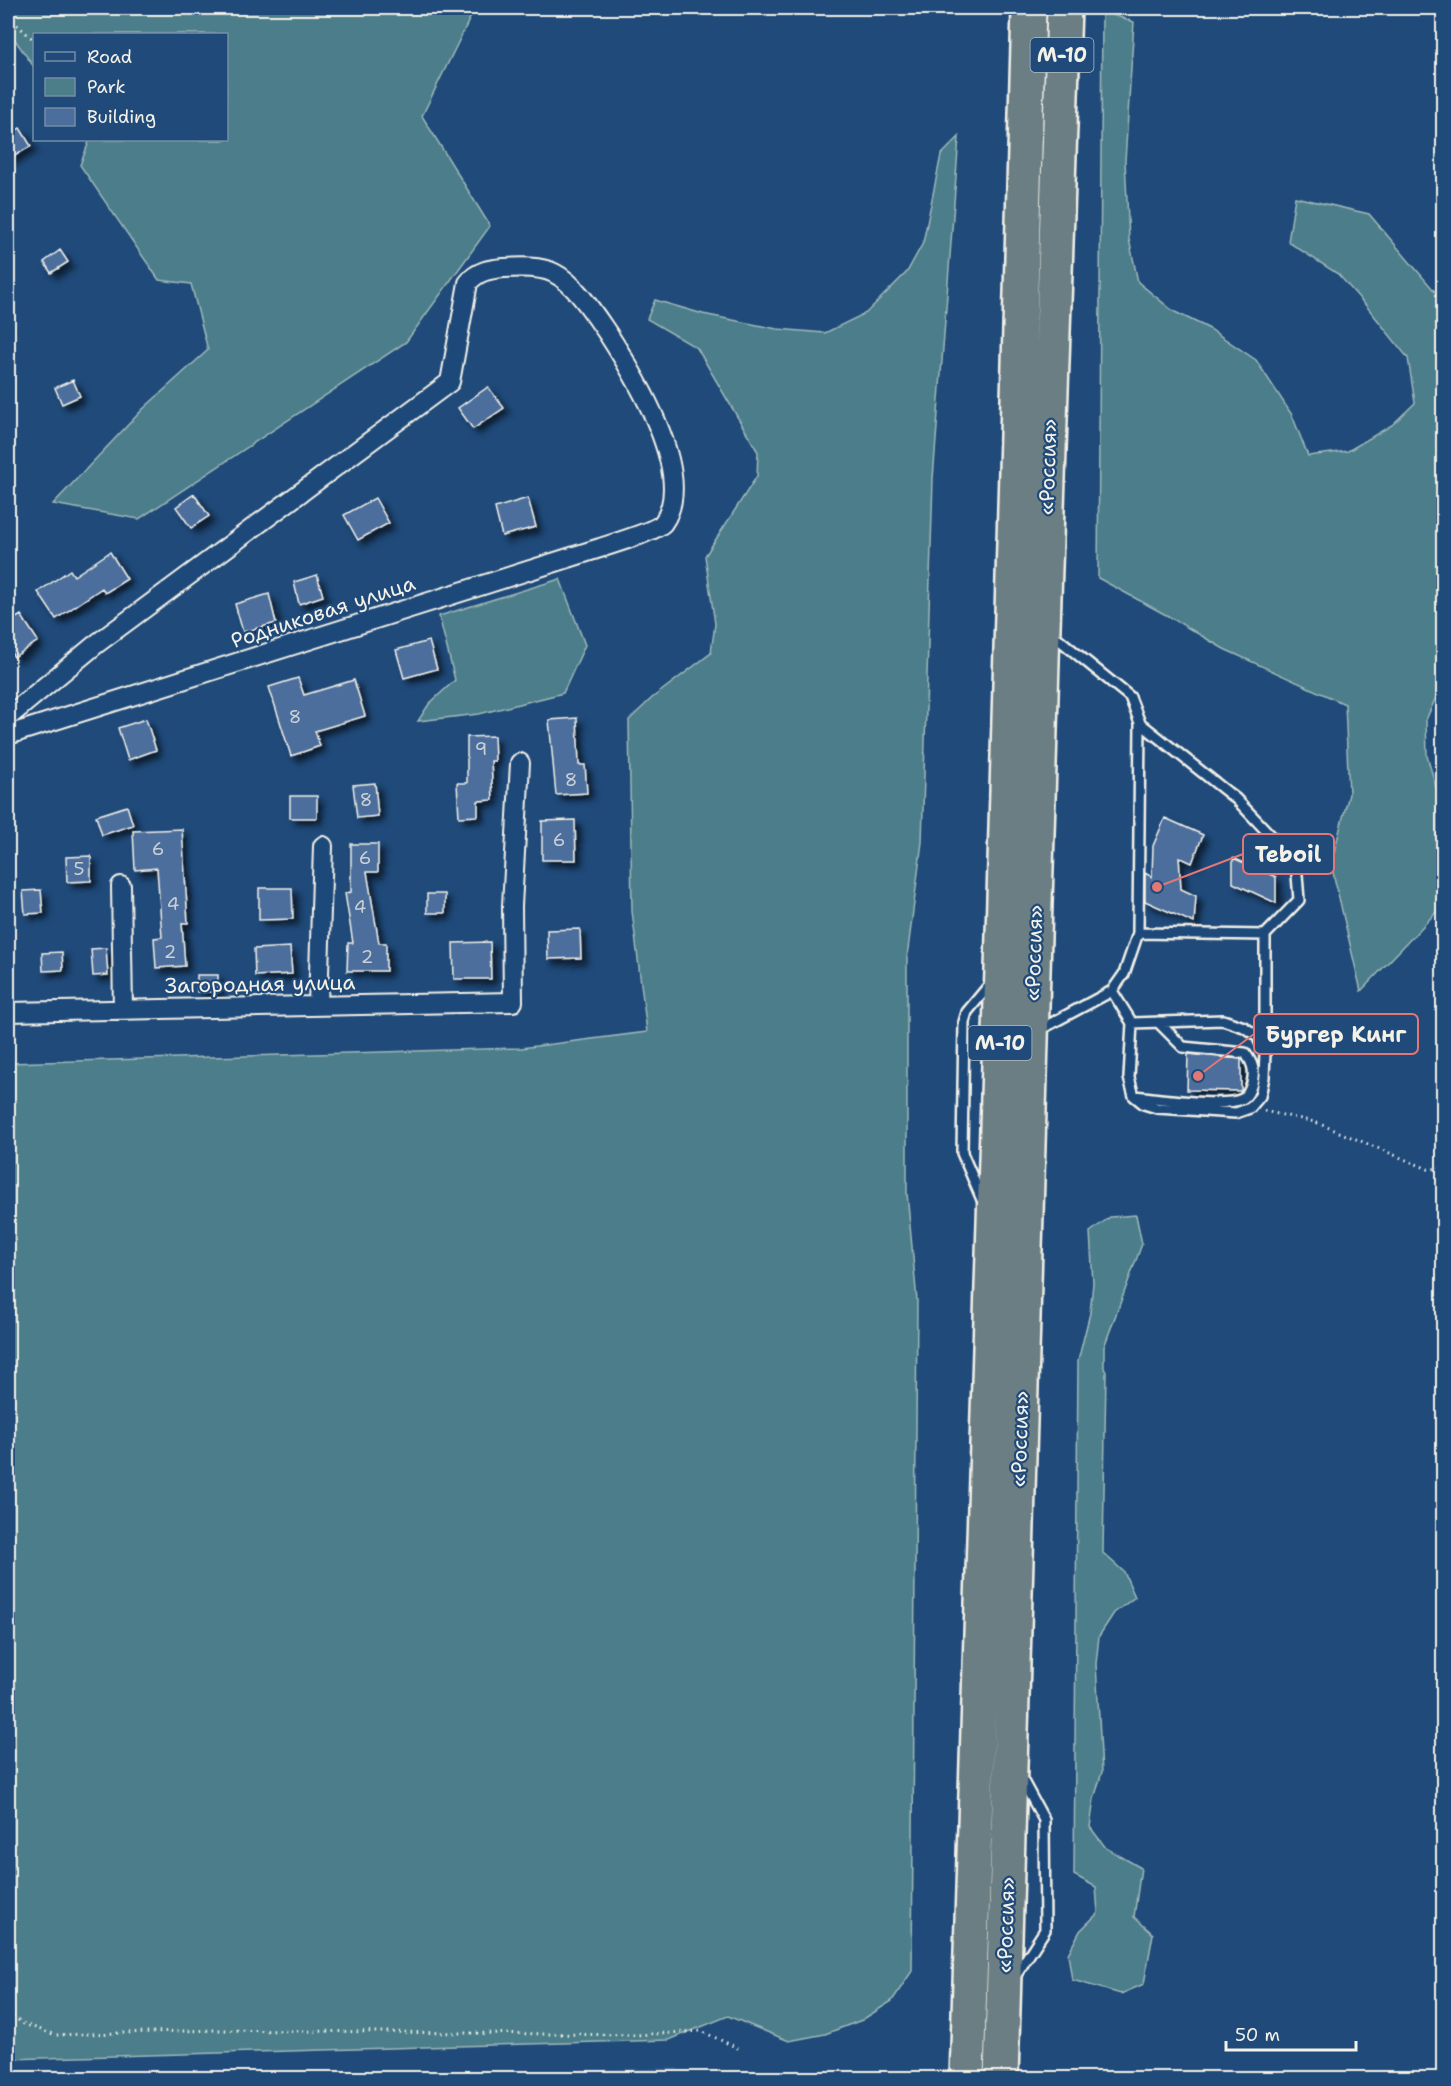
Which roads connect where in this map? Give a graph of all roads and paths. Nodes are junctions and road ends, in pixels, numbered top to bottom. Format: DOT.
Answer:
graph roads {
  1 [pos="1029,8"];
  2 [pos="1064,8"];
  3 [pos="8,17"];
  4 [pos="33,39"];
  5 [pos="1043,627"];
  6 [pos="8,717"];
  7 [pos="1140,723"];
  8 [pos="8,735"];
  9 [pos="520,764"];
  10 [pos="323,846"];
  11 [pos="121,886"];
  12 [pos="1138,933"];
  13 [pos="1265,935"];
  14 [pos="1112,991"];
  15 [pos="318,1005"];
  16 [pos="123,1010"];
  17 [pos="8,1012"];
  18 [pos="1158,1022"];
  19 [pos="1132,1023"];
  20 [pos="1031,1034"];
  21 [pos="1265,1053"];
  22 [pos="1134,1096"];
  23 [pos="1250,1108"];
  24 [pos="1443,1168"];
  25 [pos="8,2013"];
  26 [pos="741,2049"];
  27 [pos="967,2079"];
  28 [pos="1001,2079"];
  1 -- 27 [label="highway, «Россия» / М-10"];
  2 -- 5 [label="highway, «Россия» / М-10"];
  3 -- 4 [label="path"];
  5 -- 7 [label="lane"];
  5 -- 20 [label="highway, «Россия» / М-10"];
  6 -- 8 [label="street, Родниковая улица"];
  7 -- 12 [label="lane"];
  7 -- 13 [label="lane"];
  9 -- 15 [label="street, Загородная улица"];
  10 -- 15 [label="street"];
  11 -- 16 [label="street"];
  12 -- 13 [label="lane"];
  12 -- 14 [label="lane"];
  13 -- 21 [label="lane"];
  14 -- 19 [label="lane"];
  14 -- 20 [label="lane"];
  15 -- 16 [label="street, Загородная улица"];
  16 -- 17 [label="street, Загородная улица"];
  18 -- 19 [label="lane"];
  18 -- 21 [label="lane"];
  18 -- 22 [label="lane"];
  19 -- 22 [label="lane"];
  20 -- 28 [label="highway, «Россия» / М-10"];
  21 -- 23 [label="lane"];
  22 -- 23 [label="lane"];
  23 -- 24 [label="path"];
  25 -- 26 [label="path"];
}
